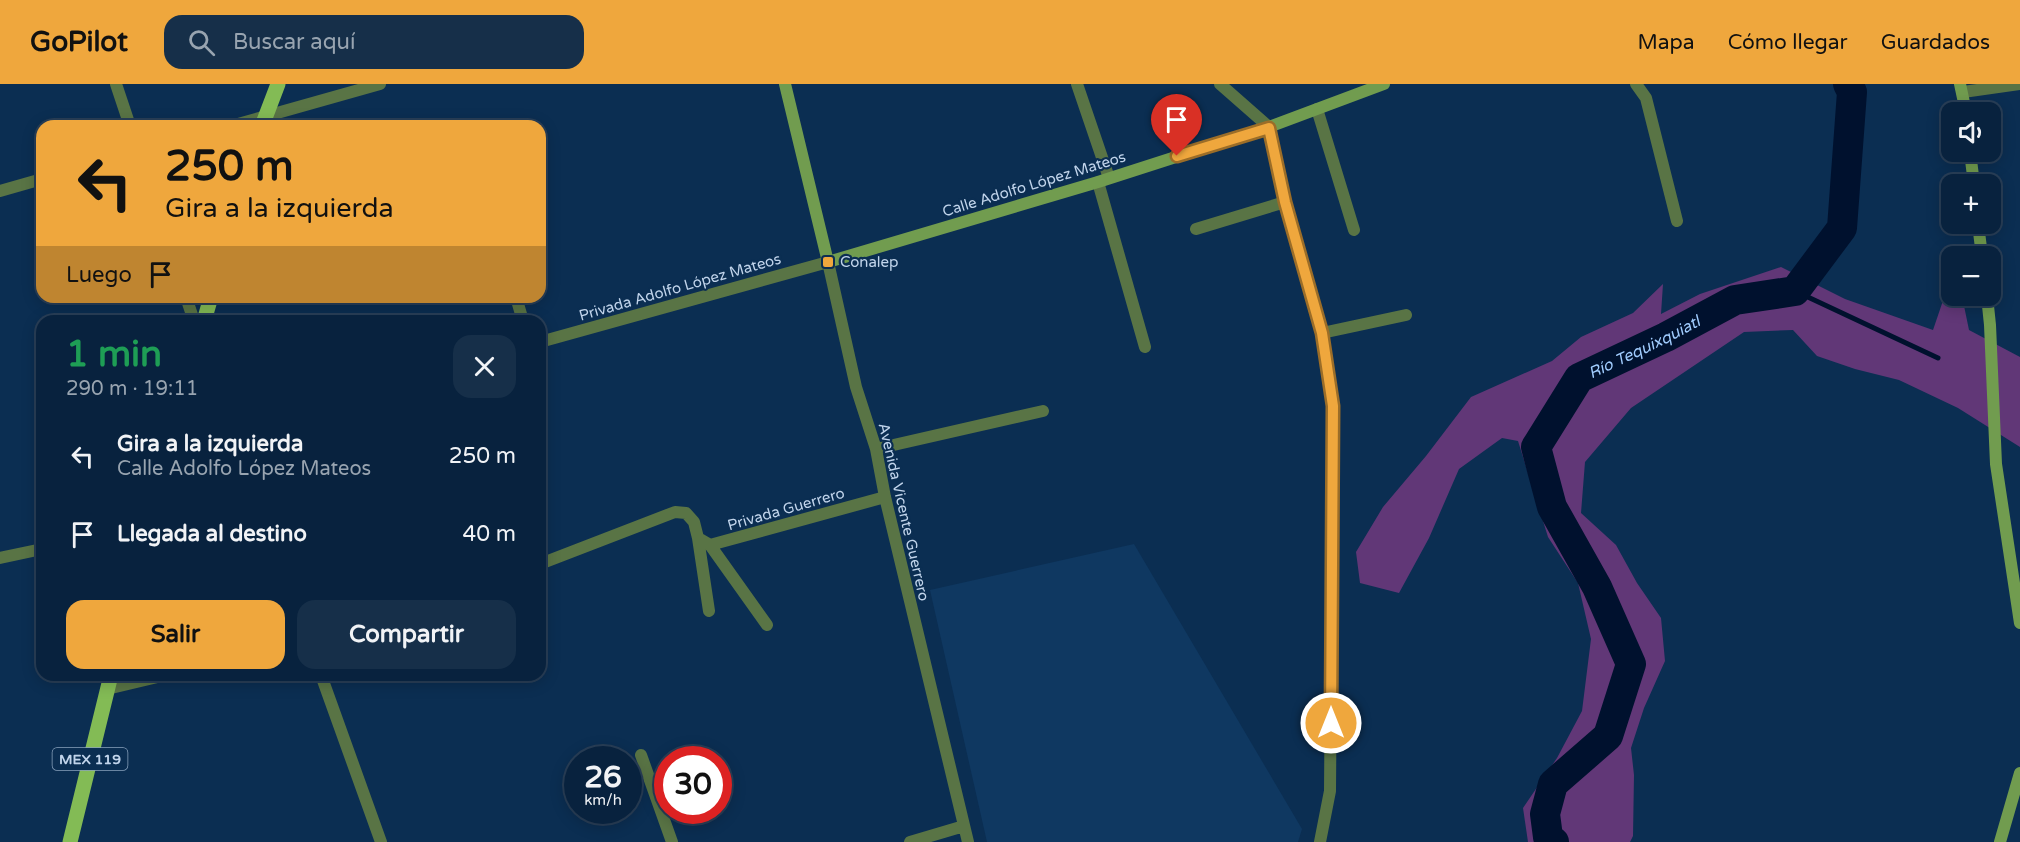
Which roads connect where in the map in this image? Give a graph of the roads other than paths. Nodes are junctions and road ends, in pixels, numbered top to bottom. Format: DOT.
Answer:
graph roads {
  1 [pos="116,84"];
  2 [pos="278,84"];
  3 [pos="380,84"];
  4 [pos="785,84"];
  5 [pos="1077,84"];
  6 [pos="1220,84"];
  7 [pos="1384,84"];
  8 [pos="1636,84"];
  9 [pos="2020,84"];
  10 [pos="1962,88"];
  11 [pos="1317,109"];
  12 [pos="128,120"];
  13 [pos="263,120"];
  14 [pos="266,120"];
  15 [pos="1269,128"];
  16 [pos="1104,180"];
  17 [pos="36,181"];
  18 [pos="0,191"];
  19 [pos="1285,202"];
  20 [pos="1677,220"];
  21 [pos="1196,229"];
  22 [pos="1354,230"];
  23 [pos="828,262"];
  24 [pos="1987,306"];
  25 [pos="1406,315"];
  26 [pos="1322,333"];
  27 [pos="546,340"];
  28 [pos="1145,347"];
  29 [pos="1043,411"];
  30 [pos="876,449"];
  31 [pos="885,497"];
  32 [pos="698,538"];
  33 [pos="710,546"];
  34 [pos="36,550"];
  35 [pos="0,558"];
  36 [pos="546,562"];
  37 [pos="709,611"];
  38 [pos="2020,623"];
  39 [pos="767,625"];
  40 [pos="323,681"];
  41 [pos="109,682"];
  42 [pos="642,758"];
  43 [pos="2020,773"];
  44 [pos="964,826"];
  45 [pos="1325,839"];
  46 [pos="70,842"];
  47 [pos="381,842"];
  48 [pos="672,842"];
  49 [pos="910,842"];
  50 [pos="968,842"];
  51 [pos="2000,842"];
  1 -- 12 [label="street"];
  2 -- 13 [label="main road"];
  3 -- 14 [label="street"];
  4 -- 23 [label="main road, Avenida Vicente Guerrero"];
  5 -- 16 [label="street"];
  6 -- 15 [label="street"];
  7 -- 11 [label="main road, Calle Adolfo López Mateos"];
  8 -- 20 [label="street"];
  9 -- 10 [label="street"];
  11 -- 15 [label="main road, Calle Adolfo López Mateos"];
  11 -- 22 [label="street"];
  15 -- 16 [label="main road, Calle Adolfo López Mateos"];
  15 -- 19 [label="street"];
  16 -- 23 [label="main road, Calle Adolfo López Mateos"];
  16 -- 28 [label="street"];
  17 -- 18 [label="street"];
  19 -- 21 [label="street"];
  19 -- 26 [label="street"];
  23 -- 27 [label="street, Privada Adolfo López Mateos"];
  23 -- 30 [label="street, Avenida Vicente Guerrero"];
  24 -- 38 [label="main road"];
  25 -- 26 [label="street"];
  26 -- 45 [label="street"];
  29 -- 30 [label="street"];
  30 -- 31 [label="street, Avenida Vicente Guerrero"];
  31 -- 33 [label="street, Privada Guerrero"];
  31 -- 44 [label="street, Avenida Vicente Guerrero"];
  32 -- 33 [label="street"];
  32 -- 36 [label="street"];
  32 -- 37 [label="street"];
  33 -- 39 [label="street"];
  34 -- 35 [label="street"];
  40 -- 47 [label="street"];
  41 -- 46 [label="main road, MEX 119"];
  42 -- 48 [label="street"];
  43 -- 51 [label="main road"];
  44 -- 49 [label="street"];
  44 -- 50 [label="street, Avenida Vicente Guerrero"];
}
